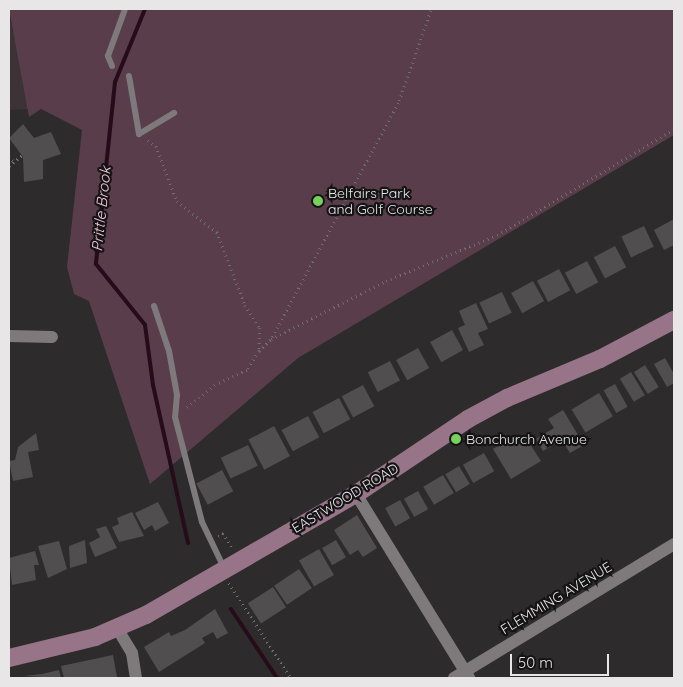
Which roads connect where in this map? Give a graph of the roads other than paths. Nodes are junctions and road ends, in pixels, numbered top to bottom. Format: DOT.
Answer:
graph roads {
  1 [pos="125,9"];
  2 [pos="112,66"];
  3 [pos="129,76"];
  4 [pos="174,113"];
  5 [pos="154,306"];
  6 [pos="674,320"];
  7 [pos="9,336"];
  8 [pos="52,337"];
  9 [pos="356,494"];
  10 [pos="674,544"];
  11 [pos="232,568"];
  12 [pos="117,628"];
  13 [pos="9,658"];
  14 [pos="463,676"];
  15 [pos="136,678"];
  1 -- 2 [label="lane"];
  3 -- 4 [label="lane"];
  5 -- 11 [label="lane"];
  6 -- 9 [label="street, EASTWOOD ROAD"];
  7 -- 8 [label="street"];
  9 -- 11 [label="street, EASTWOOD ROAD"];
  9 -- 14 [label="street"];
  10 -- 14 [label="street, FLEMMING AVENUE"];
  11 -- 12 [label="street, EASTWOOD ROAD"];
  12 -- 13 [label="street, EASTWOOD ROAD"];
  12 -- 15 [label="street"];
}
